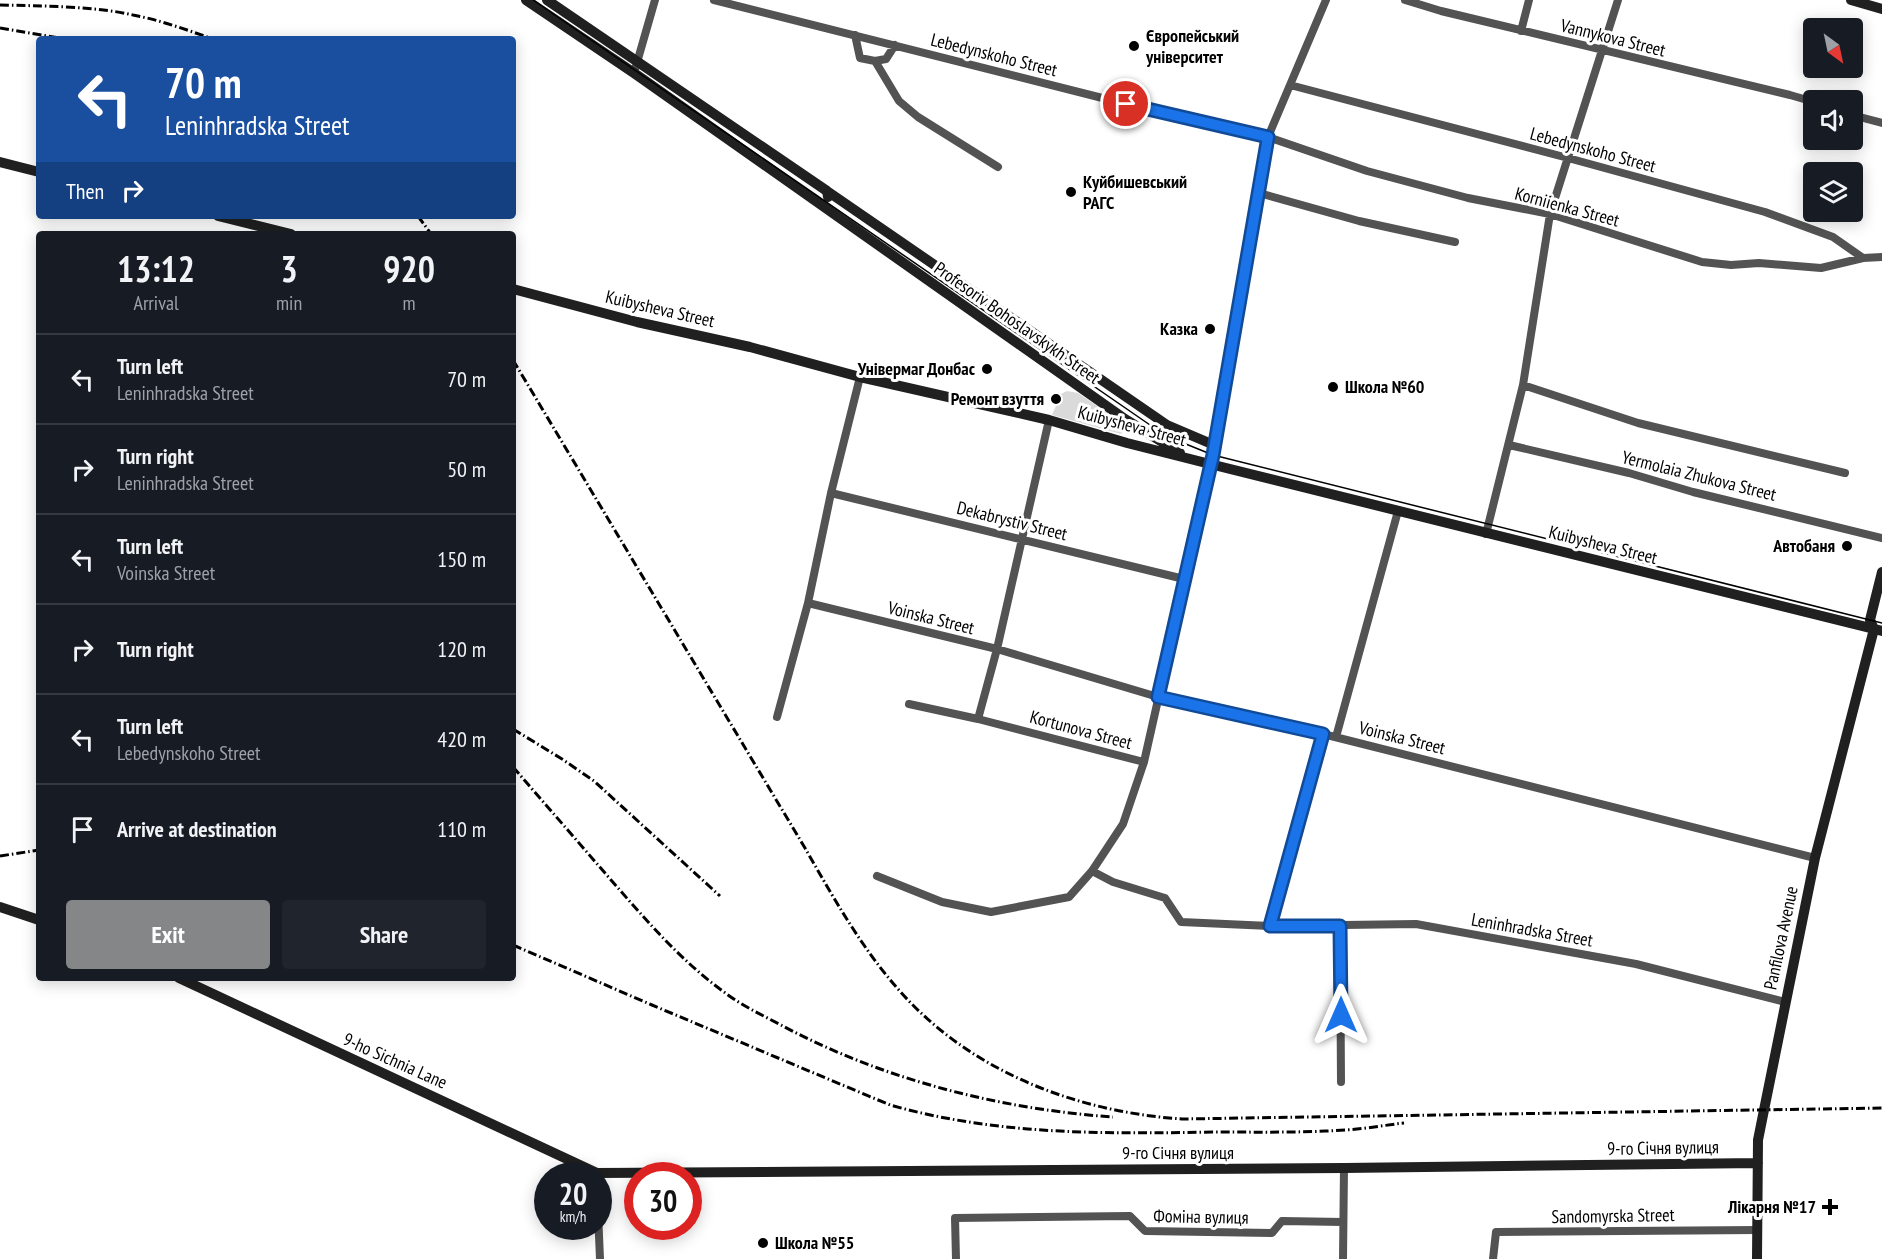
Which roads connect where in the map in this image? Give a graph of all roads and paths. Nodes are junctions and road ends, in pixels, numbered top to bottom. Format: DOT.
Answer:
graph roads {
  1 [pos="526,0"];
  2 [pos="547,0"];
  3 [pos="655,0"];
  4 [pos="714,0"];
  5 [pos="1326,0"];
  6 [pos="1405,0"];
  7 [pos="1529,0"];
  8 [pos="1618,0"];
  9 [pos="1851,0"];
  10 [pos="1882,9"];
  11 [pos="1521,31"];
  12 [pos="855,35"];
  13 [pos="895,45"];
  14 [pos="1603,51"];
  15 [pos="875,61"];
  16 [pos="636,68"];
  17 [pos="1290,85"];
  18 [pos="1803,99"];
  19 [pos="1863,118"];
  20 [pos="1882,123"];
  21 [pos="1268,137"];
  22 [pos="1568,158"];
  23 [pos="0,162"];
  24 [pos="998,167"];
  25 [pos="36,171"];
  26 [pos="826,191"];
  27 [pos="1259,193"];
  28 [pos="830,212"];
  29 [pos="1550,214"];
  30 [pos="230,219"];
  31 [pos="279,231"];
  32 [pos="1455,242"];
  33 [pos="1882,257"];
  34 [pos="1863,258"];
  35 [pos="516,290"];
  36 [pos="860,377"];
  37 [pos="1523,385"];
  38 [pos="1049,420"];
  39 [pos="1214,445"];
  40 [pos="1509,445"];
  41 [pos="1188,458"];
  42 [pos="1210,464"];
  43 [pos="1845,473"];
  44 [pos="831,493"];
  45 [pos="1398,511"];
  46 [pos="1486,534"];
  47 [pos="1882,538"];
  48 [pos="1022,540"];
  49 [pos="1882,572"];
  50 [pos="1185,579"];
  51 [pos="808,603"];
  52 [pos="1880,626"];
  53 [pos="997,649"];
  54 [pos="1158,697"];
  55 [pos="909,704"];
  56 [pos="777,717"];
  57 [pos="978,719"];
  58 [pos="1323,734"];
  59 [pos="1336,737"];
  60 [pos="1144,762"];
  61 [pos="1815,858"];
  62 [pos="1092,871"];
  63 [pos="877,876"];
  64 [pos="0,907"];
  65 [pos="36,919"];
  66 [pos="1270,926"];
  67 [pos="1340,926"];
  68 [pos="185,981"];
  69 [pos="1785,1002"];
  70 [pos="1341,1082"];
  71 [pos="571,1162"];
  72 [pos="1758,1163"];
  73 [pos="1344,1168"];
  74 [pos="612,1174"];
  75 [pos="1344,1222"];
  76 [pos="1758,1230"];
  77 [pos="599,1240"];
  78 [pos="600,1259"];
  79 [pos="956,1259"];
  80 [pos="1343,1259"];
  81 [pos="1493,1259"];
  82 [pos="1757,1259"];
  1 -- 16 [label="street, Profesoriv Bohoslavskykh Street"];
  2 -- 16 [label="street, Profesoriv Bohoslavskykh Street"];
  3 -- 16 [label="street"];
  4 -- 12 [label="street, Lebedynskoho Street"];
  5 -- 17 [label="street"];
  6 -- 11 [label="street, Vannykova Street"];
  7 -- 11 [label="street"];
  8 -- 14 [label="street"];
  9 -- 10 [label="street"];
  11 -- 14 [label="street, Vannykova Street"];
  12 -- 13 [label="street, Lebedynskoho Street"];
  12 -- 15 [label="street"];
  13 -- 15 [label="street"];
  13 -- 21 [label="street, Lebedynskoho Street"];
  14 -- 18 [label="street, Vannykova Street"];
  14 -- 22 [label="street"];
  15 -- 24 [label="street"];
  16 -- 26 [label="street, Profesoriv Bohoslavskykh Street"];
  16 -- 28 [label="street, Profesoriv Bohoslavskykh Street"];
  17 -- 21 [label="street"];
  17 -- 22 [label="street, Lebedynskoho Street"];
  19 -- 20 [label="street"];
  21 -- 27 [label="street"];
  21 -- 29 [label="street, Korniienka Street"];
  22 -- 29 [label="street"];
  22 -- 34 [label="street, Lebedynskoho Street"];
  23 -- 25 [label="street"];
  26 -- 28 [label="street"];
  26 -- 39 [label="street, Profesoriv Bohoslavskykh Street"];
  27 -- 32 [label="street"];
  27 -- 39 [label="street"];
  28 -- 41 [label="street, Profesoriv Bohoslavskykh Street"];
  29 -- 34 [label="street, Korniienka Street"];
  29 -- 37 [label="street"];
  30 -- 31 [label="street"];
  33 -- 34 [label="street"];
  35 -- 36 [label="street, Kuibysheva Street"];
  36 -- 38 [label="street, Kuibysheva Street"];
  36 -- 44 [label="street"];
  37 -- 40 [label="street"];
  37 -- 43 [label="street, Yermolaia Zhukova Street"];
  38 -- 41 [label="street, Kuibysheva Street"];
  38 -- 48 [label="street"];
  39 -- 42 [label="street"];
  40 -- 46 [label="street"];
  40 -- 47 [label="street, Yermolaia Zhukova Street"];
  41 -- 42 [label="street, Kuibysheva Street"];
  42 -- 45 [label="street, Kuibysheva Street"];
  42 -- 50 [label="street"];
  44 -- 48 [label="street, Dekabrystiv Street"];
  44 -- 51 [label="street"];
  45 -- 46 [label="street, Kuibysheva Street"];
  45 -- 59 [label="street"];
  46 -- 52 [label="street, Kuibysheva Street"];
  48 -- 50 [label="street, Dekabrystiv Street"];
  48 -- 53 [label="street"];
  49 -- 52 [label="street, Panfilova Avenue"];
  50 -- 54 [label="street"];
  51 -- 53 [label="street, Voinska Street"];
  51 -- 56 [label="street"];
  52 -- 61 [label="street, Panfilova Avenue"];
  53 -- 54 [label="street, Voinska Street"];
  53 -- 57 [label="street"];
  54 -- 58 [label="street, Voinska Street"];
  54 -- 60 [label="street"];
  55 -- 57 [label="street, Kortunova Street"];
  57 -- 60 [label="street, Kortunova Street"];
  58 -- 59 [label="street, Voinska Street"];
  58 -- 66 [label="street"];
  59 -- 61 [label="street, Voinska Street"];
  60 -- 62 [label="street, Kortunova Street"];
  61 -- 69 [label="street, Panfilova Avenue"];
  62 -- 63 [label="street, Kortunova Street"];
  62 -- 66 [label="street, Leninhradska Street"];
  64 -- 65 [label="street"];
  66 -- 67 [label="street, Leninhradska Street"];
  67 -- 69 [label="street, Leninhradska Street"];
  67 -- 70 [label="street"];
  68 -- 71 [label="street, 9-ho Sichnia Lane"];
  69 -- 72 [label="street, Panfilova Avenue"];
  72 -- 73 [label="street, 9-го Січня вулиця"];
  72 -- 76 [label="street, Panfilova Avenue"];
  73 -- 74 [label="street, 9-го Січня вулиця"];
  73 -- 75 [label="street"];
  75 -- 79 [label="street, Фоміна вулиця"];
  75 -- 80 [label="street"];
  76 -- 81 [label="street, Sandomyrska Street"];
  76 -- 82 [label="street, Panfilova Avenue"];
  77 -- 78 [label="street"];
}
